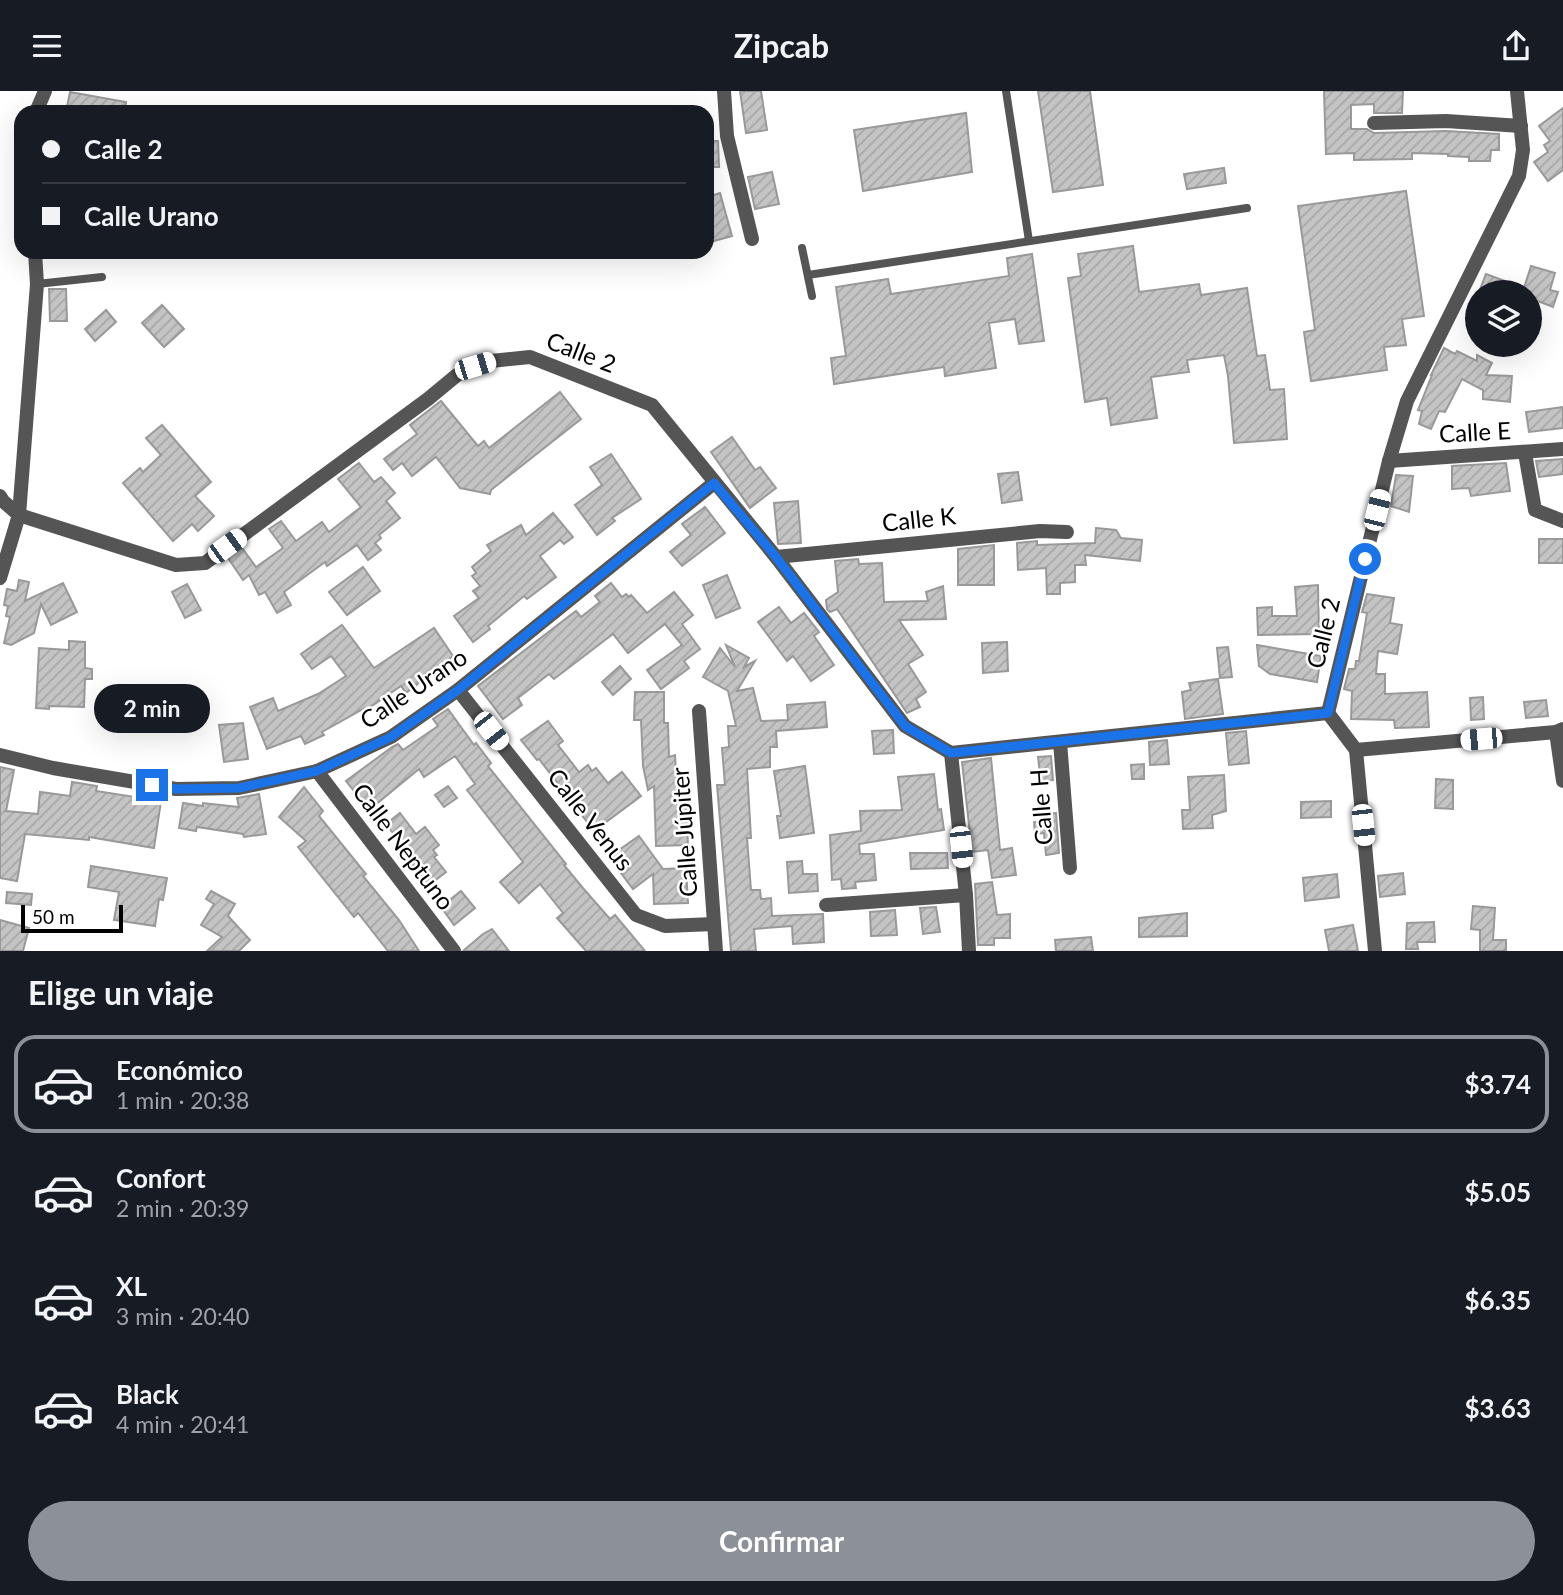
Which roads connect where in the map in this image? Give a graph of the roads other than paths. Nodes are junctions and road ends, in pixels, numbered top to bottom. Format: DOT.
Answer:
graph roads {
  1 [pos="724,91"];
  2 [pos="1006,91"];
  3 [pos="1517,91"];
  4 [pos="1374,123"];
  5 [pos="1521,126"];
  6 [pos="1247,208"];
  7 [pos="752,239"];
  8 [pos="1029,241"];
  9 [pos="802,248"];
  10 [pos="35,259"];
  11 [pos="808,275"];
  12 [pos="102,277"];
  13 [pos="37,284"];
  14 [pos="812,296"];
  15 [pos="1563,449"];
  16 [pos="1525,453"];
  17 [pos="1389,461"];
  18 [pos="714,483"];
  19 [pos="0,496"];
  20 [pos="19,515"];
  21 [pos="1563,521"];
  22 [pos="1067,531"];
  23 [pos="776,557"];
  24 [pos="0,578"];
  25 [pos="458,690"];
  26 [pos="699,711"];
  27 [pos="1328,713"];
  28 [pos="1559,731"];
  29 [pos="1060,742"];
  30 [pos="1356,750"];
  31 [pos="951,753"];
  32 [pos="0,755"];
  33 [pos="317,771"];
  34 [pos="1563,781"];
  35 [pos="1070,868"];
  36 [pos="966,895"];
  37 [pos="826,905"];
  38 [pos="714,924"];
  39 [pos="454,951"];
  40 [pos="716,951"];
  41 [pos="969,951"];
  42 [pos="1375,951"];
  1 -- 7 [label="street"];
  2 -- 8 [label="lane"];
  3 -- 5 [label="street, Calle 2"];
  4 -- 5 [label="street"];
  5 -- 17 [label="street, Calle 2"];
  6 -- 8 [label="lane"];
  8 -- 11 [label="lane"];
  9 -- 11 [label="lane"];
  10 -- 13 [label="street"];
  11 -- 14 [label="lane"];
  12 -- 13 [label="lane"];
  13 -- 20 [label="street"];
  15 -- 16 [label="street, Calle E"];
  16 -- 17 [label="street, Calle E"];
  16 -- 21 [label="street"];
  17 -- 27 [label="street, Calle 2"];
  18 -- 20 [label="street, Calle 2"];
  18 -- 23 [label="street, Calle 2"];
  18 -- 25 [label="street, Calle Urano"];
  19 -- 20 [label="street"];
  20 -- 24 [label="street"];
  22 -- 23 [label="street, Calle K"];
  23 -- 31 [label="street, Calle 2"];
  25 -- 33 [label="street, Calle Urano"];
  25 -- 38 [label="street, Calle Venus"];
  26 -- 38 [label="street, Calle Júpiter"];
  27 -- 29 [label="street"];
  27 -- 30 [label="street"];
  28 -- 30 [label="street"];
  28 -- 34 [label="street"];
  29 -- 31 [label="street"];
  29 -- 35 [label="street, Calle H"];
  30 -- 42 [label="street"];
  31 -- 36 [label="street"];
  32 -- 33 [label="street, Calle Urano"];
  33 -- 39 [label="street, Calle Neptuno"];
  36 -- 37 [label="street"];
  36 -- 41 [label="street"];
  38 -- 40 [label="street, Calle Júpiter"];
}
